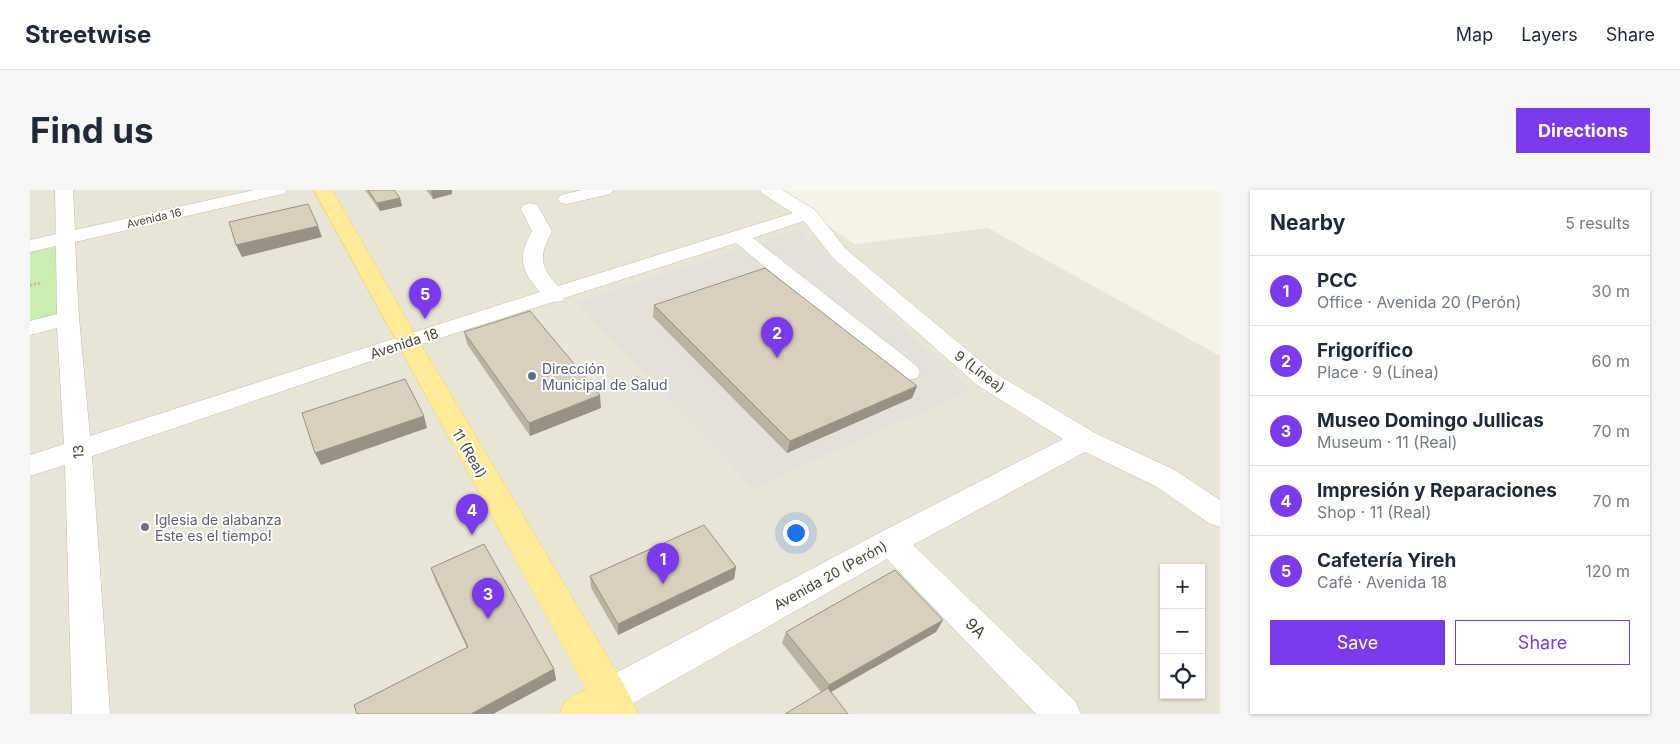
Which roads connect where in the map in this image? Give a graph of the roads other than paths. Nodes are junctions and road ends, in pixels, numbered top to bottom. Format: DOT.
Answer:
graph roads {
  1 [pos="64,190"];
  2 [pos="278,190"];
  3 [pos="322,190"];
  4 [pos="604,190"];
  5 [pos="769,190"];
  6 [pos="566,199"];
  7 [pos="530,209"];
  8 [pos="808,214"];
  9 [pos="739,236"];
  10 [pos="65,238"];
  11 [pos="30,246"];
  12 [pos="555,296"];
  13 [pos="68,318"];
  14 [pos="30,328"];
  15 [pos="407,341"];
  16 [pos="908,372"];
  17 [pos="1085,440"];
  18 [pos="78,451"];
  19 [pos="30,466"];
  20 [pos="1220,515"];
  21 [pos="890,542"];
  22 [pos="615,705"];
  23 [pos="91,714"];
  24 [pos="578,714"];
  25 [pos="1062,714"];
  1 -- 10 [label="street, 13"];
  2 -- 10 [label="street, Avenida 16"];
  3 -- 15 [label="main road, 11 (Real)"];
  4 -- 6 [label="street"];
  5 -- 8 [label="street, 9 (Línea)"];
  7 -- 12 [label="street"];
  8 -- 9 [label="street, Avenida 18"];
  8 -- 17 [label="street, 9 (Línea)"];
  9 -- 12 [label="street, Avenida 18"];
  9 -- 16 [label="street"];
  10 -- 11 [label="street, Avenida 16"];
  10 -- 13 [label="street, 13"];
  12 -- 15 [label="street, Avenida 18"];
  13 -- 14 [label="street"];
  13 -- 18 [label="street, 13"];
  15 -- 18 [label="street, Avenida 18"];
  15 -- 22 [label="main road, 11 (Real)"];
  17 -- 20 [label="street, 9 (Línea)"];
  17 -- 21 [label="street, Avenida 20 (Perón)"];
  18 -- 19 [label="street, Avenida 18"];
  18 -- 23 [label="street, 13"];
  21 -- 22 [label="street, Avenida 20 (Perón)"];
  21 -- 25 [label="street, 9A"];
  22 -- 24 [label="main road, Avenida 20 (Perón)"];
}
